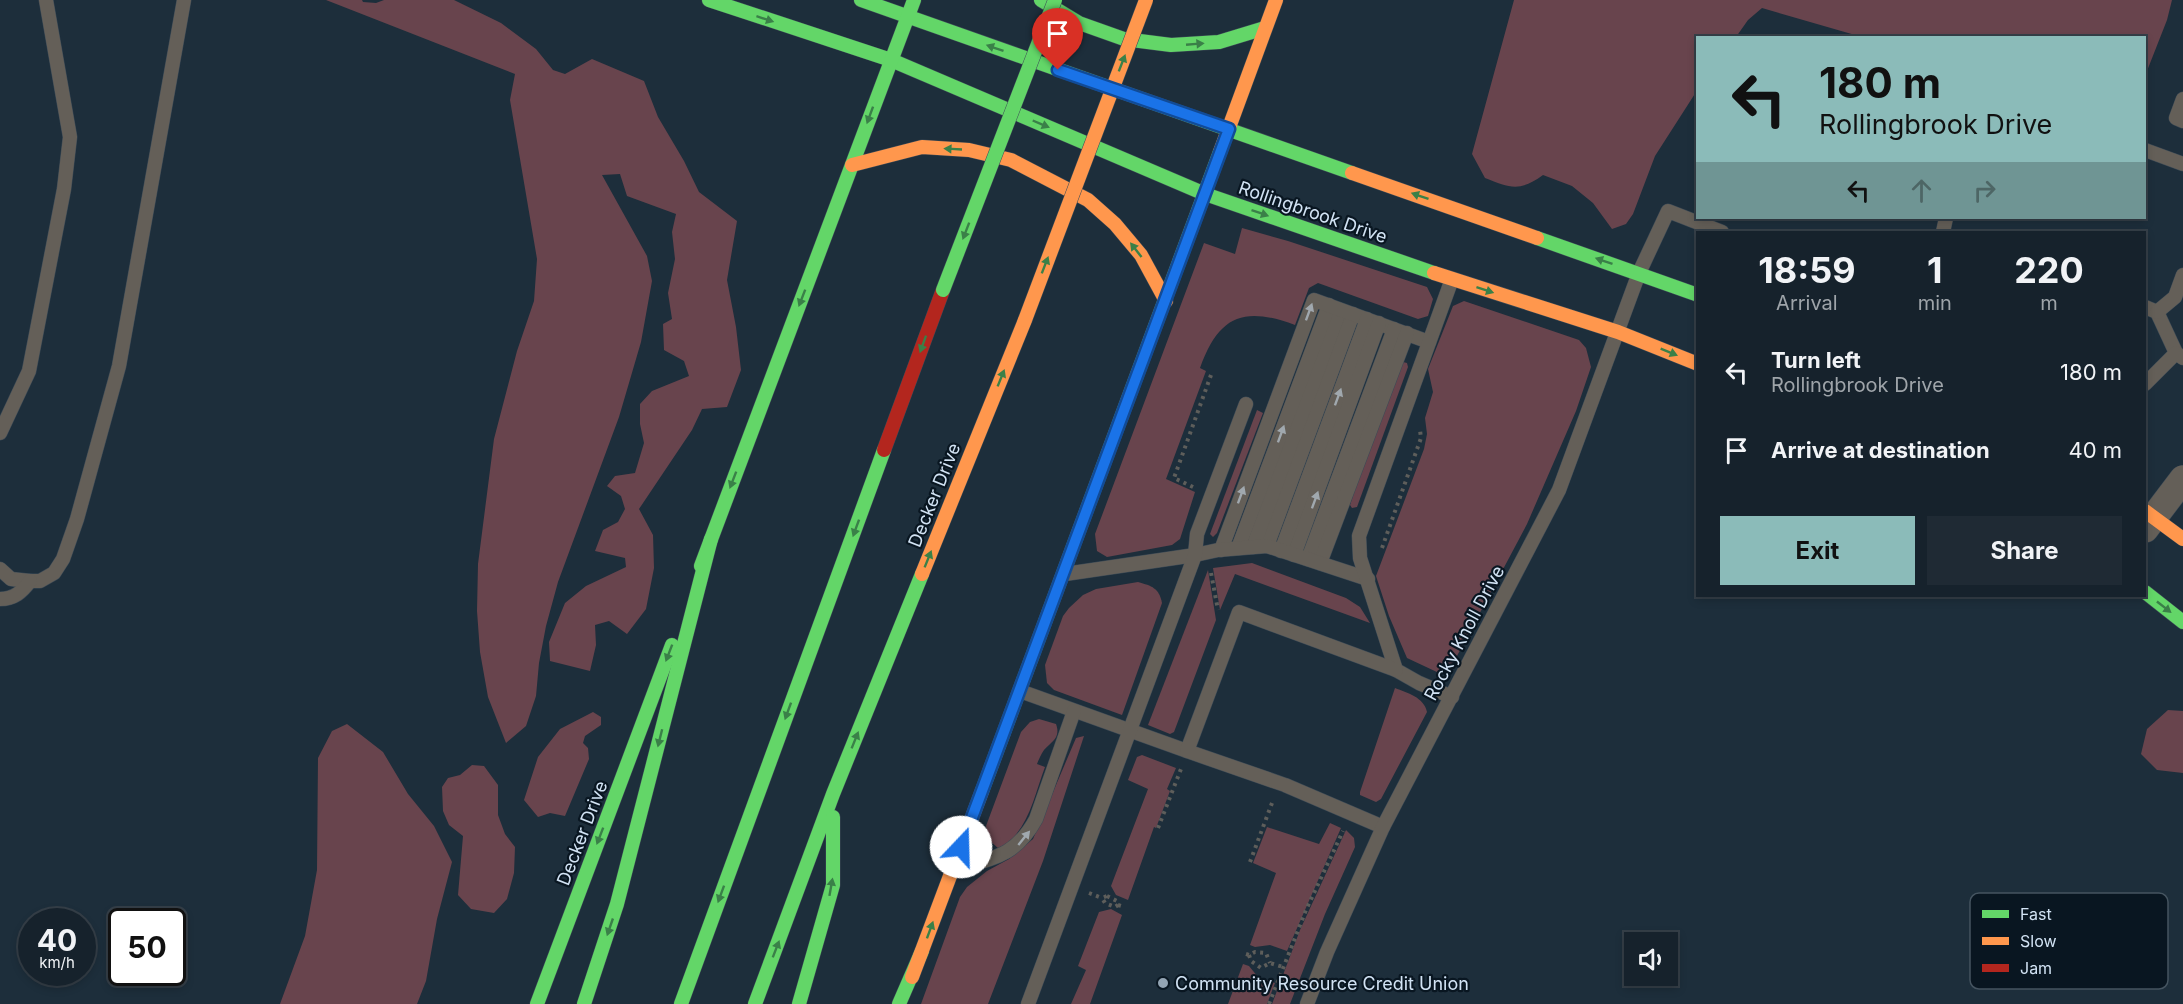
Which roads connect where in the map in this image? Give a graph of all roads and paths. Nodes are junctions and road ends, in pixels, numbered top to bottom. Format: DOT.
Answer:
graph roads {
  1 [pos="46,0"];
  2 [pos="184,0"];
  3 [pos="709,0"];
  4 [pos="861,0"];
  5 [pos="914,0"];
  6 [pos="1041,0"];
  7 [pos="1055,0"];
  8 [pos="1146,0"];
  9 [pos="1276,0"];
  10 [pos="908,18"];
  11 [pos="1265,28"];
  12 [pos="891,60"];
  13 [pos="2183,99"];
  14 [pos="2183,121"];
  15 [pos="1229,129"];
  16 [pos="2146,150"];
  17 [pos="2183,164"];
  18 [pos="852,165"];
  19 [pos="1205,194"];
  20 [pos="1719,231"];
  21 [pos="1639,273"];
  22 [pos="2183,274"];
  23 [pos="1452,279"];
  24 [pos="1696,294"];
  25 [pos="1166,301"];
  26 [pos="2151,309"];
  27 [pos="1341,310"];
  28 [pos="1373,321"];
  29 [pos="1400,331"];
  30 [pos="1618,332"];
  31 [pos="1429,342"];
  32 [pos="2179,356"];
  33 [pos="1696,363"];
  34 [pos="1211,375"];
  35 [pos="2146,383"];
  36 [pos="1246,404"];
  37 [pos="0,433"];
  38 [pos="2183,479"];
  39 [pos="1197,489"];
  40 [pos="2148,519"];
  41 [pos="711,539"];
  42 [pos="2183,539"];
  43 [pos="1260,546"];
  44 [pos="1238,548"];
  45 [pos="1221,550"];
  46 [pos="1288,553"];
  47 [pos="1195,555"];
  48 [pos="1314,561"];
  49 [pos="0,569"];
  50 [pos="1210,569"];
  51 [pos="1063,574"];
  52 [pos="1368,579"];
  53 [pos="30,581"];
  54 [pos="2146,593"];
  55 [pos="0,599"];
  56 [pos="2183,622"];
  57 [pos="1236,624"];
  58 [pos="1396,670"];
  59 [pos="1020,691"];
  60 [pos="1452,697"];
  61 [pos="1074,711"];
  62 [pos="1130,732"];
  63 [pos="1187,751"];
  64 [pos="833,794"];
  65 [pos="1272,803"];
  66 [pos="1351,813"];
  67 [pos="1383,827"];
  68 [pos="1158,828"];
  69 [pos="1250,862"];
  70 [pos="953,869"];
  71 [pos="1118,905"];
  72 [pos="1125,907"];
  73 [pos="1270,963"];
  74 [pos="1283,967"];
  75 [pos="537,1004"];
  76 [pos="584,1004"];
  77 [pos="681,1004"];
  78 [pos="755,1004"];
  79 [pos="799,1004"];
  80 [pos="900,1004"];
  81 [pos="1028,1004"];
  82 [pos="1269,1004"];
  83 [pos="1307,1004"];
  1 -- 37 [label="lane"];
  2 -- 53 [label="lane"];
  3 -- 12 [label="main road, Rollingbrook Drive, one-way"];
  4 -- 10 [label="main road"];
  5 -- 10 [label="main road, Decker Drive"];
  6 -- 11 [label="main road, one-way"];
  7 -- 77 [label="main road, one-way, bridge"];
  64 -- 8 [label="main road, Decker Drive, one-way, bridge"];
  9 -- 11 [label="main road"];
  10 -- 12 [label="main road, Decker Drive"];
  15 -- 10 [label="main road, one-way"];
  11 -- 15 [label="main road"];
  12 -- 18 [label="main road, Decker Drive, one-way"];
  12 -- 19 [label="main road, Rollingbrook Drive, one-way"];
  13 -- 14 [label="lane"];
  15 -- 19 [label="main road"];
  21 -- 15 [label="main road, one-way"];
  16 -- 17 [label="lane"];
  25 -- 18 [label="main road, one-way"];
  18 -- 41 [label="main road, Decker Drive, one-way"];
  19 -- 23 [label="main road, Rollingbrook Drive, one-way"];
  19 -- 25 [label="main road"];
  20 -- 21 [label="lane, Rocky Knoll Drive"];
  21 -- 24 [label="main road"];
  21 -- 30 [label="lane, Rocky Knoll Drive"];
  22 -- 26 [label="lane"];
  23 -- 30 [label="main road, Rollingbrook Drive, one-way"];
  23 -- 31 [label="lane"];
  25 -- 51 [label="main road"];
  26 -- 32 [label="lane"];
  27 -- 28 [label="lane"];
  27 -- 43 [label="lane"];
  44 -- 27 [label="lane, one-way"];
  45 -- 27 [label="lane, one-way"];
  28 -- 29 [label="lane"];
  46 -- 28 [label="lane, one-way"];
  29 -- 31 [label="lane"];
  29 -- 48 [label="lane"];
  30 -- 33 [label="main road, Rollingbrook Drive, one-way"];
  30 -- 60 [label="lane, Rocky Knoll Drive"];
  31 -- 52 [label="lane"];
  32 -- 35 [label="lane"];
  34 -- 39 [label="path"];
  36 -- 47 [label="lane"];
  38 -- 40 [label="street"];
  40 -- 42 [label="main road"];
  41 -- 75 [label="main road, Decker Drive, one-way"];
  41 -- 76 [label="main road, one-way"];
  43 -- 44 [label="lane"];
  43 -- 46 [label="lane"];
  44 -- 45 [label="lane"];
  45 -- 47 [label="lane"];
  46 -- 48 [label="lane"];
  47 -- 51 [label="lane"];
  47 -- 62 [label="lane"];
  48 -- 52 [label="lane"];
  49 -- 53 [label="lane"];
  50 -- 57 [label="path"];
  51 -- 59 [label="main road"];
  52 -- 58 [label="lane"];
  53 -- 55 [label="lane"];
  54 -- 56 [label="main road, one-way"];
  57 -- 58 [label="lane"];
  57 -- 63 [label="lane"];
  58 -- 60 [label="lane"];
  59 -- 61 [label="lane"];
  59 -- 70 [label="main road"];
  60 -- 67 [label="lane, Rocky Knoll Drive"];
  61 -- 62 [label="lane"];
  70 -- 61 [label="lane, one-way"];
  62 -- 63 [label="lane"];
  62 -- 81 [label="lane"];
  63 -- 66 [label="lane"];
  63 -- 68 [label="path"];
  78 -- 64 [label="main road, Decker Drive, one-way"];
  79 -- 64 [label="main road, one-way"];
  65 -- 69 [label="path"];
  66 -- 67 [label="lane"];
  66 -- 74 [label="path"];
  67 -- 83 [label="lane, Rocky Knoll Drive"];
  80 -- 70 [label="main road, one-way"];
  71 -- 72 [label="path"];
  73 -- 73 [label="path"];
  73 -- 74 [label="path"];
  74 -- 82 [label="path"];
}
